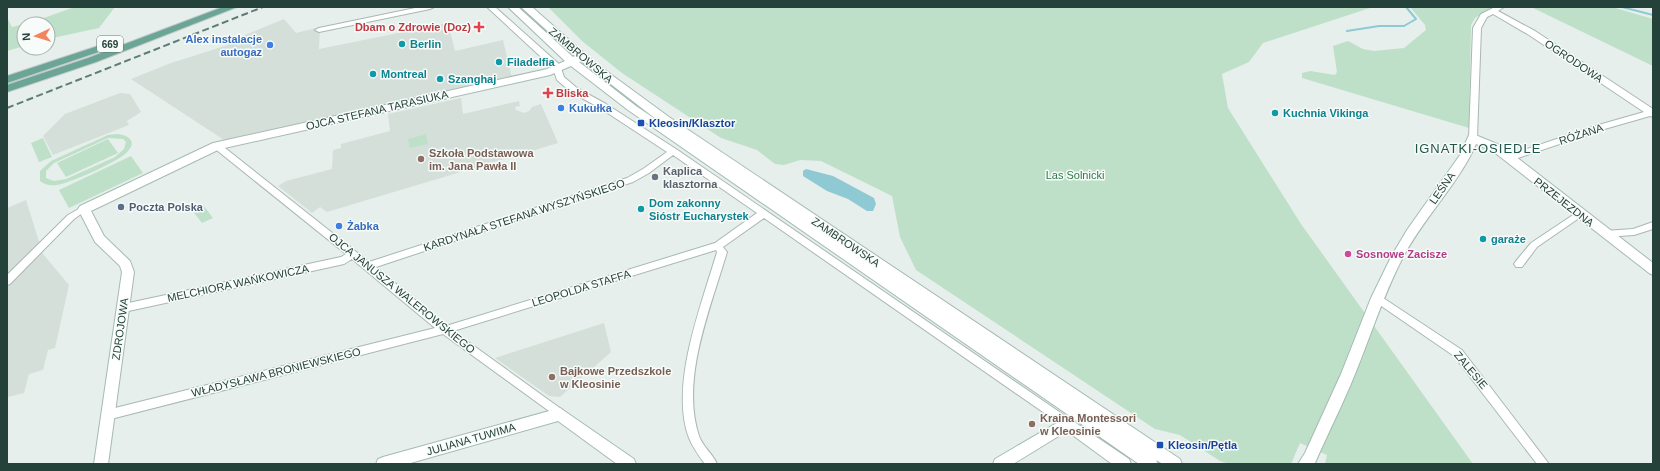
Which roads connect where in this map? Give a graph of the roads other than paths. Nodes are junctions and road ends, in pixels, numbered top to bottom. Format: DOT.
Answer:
graph roads {
  1 [pos="430,7"];
  2 [pos="491,7"];
  3 [pos="513,7"];
  4 [pos="526,7"];
  5 [pos="1500,7"];
  6 [pos="215,8"];
  7 [pos="230,8"];
  8 [pos="1492,11"];
  9 [pos="320,30"];
  10 [pos="581,57"];
  11 [pos="572,62"];
  12 [pos="557,70"];
  13 [pos="7,80"];
  14 [pos="7,89"];
  15 [pos="1652,113"];
  16 [pos="1474,138"];
  17 [pos="216,146"];
  18 [pos="673,151"];
  19 [pos="1509,158"];
  20 [pos="84,209"];
  21 [pos="764,213"];
  22 [pos="1579,214"];
  23 [pos="1653,225"];
  24 [pos="1604,234"];
  25 [pos="718,246"];
  26 [pos="352,254"];
  27 [pos="1519,264"];
  28 [pos="368,266"];
  29 [pos="1653,270"];
  30 [pos="7,281"];
  31 [pos="1377,298"];
  32 [pos="124,308"];
  33 [pos="444,330"];
  34 [pos="560,414"];
  35 [pos="108,415"];
  36 [pos="1067,423"];
  37 [pos="1308,462"];
  38 [pos="101,464"];
  39 [pos="383,464"];
  40 [pos="629,464"];
  41 [pos="712,464"];
  42 [pos="1000,464"];
  43 [pos="1124,464"];
  44 [pos="1151,464"];
  45 [pos="1175,464"];
  46 [pos="1544,464"];
  1 -- 9 [label="street"];
  2 -- 12 [label="street, ZAMBROWSKA"];
  3 -- 11 [label="street, ZAMBROWSKA"];
  4 -- 10 [label="street, ZAMBROWSKA"];
  5 -- 8 [label="street, LEŚNA"];
  6 -- 13 [label="main road, 669"];
  7 -- 14 [label="main road, 669"];
  8 -- 15 [label="street, OGRODOWA"];
  8 -- 16 [label="street, LEŚNA"];
  10 -- 11 [label="street, OJCA STEFANA TARASIUKA"];
  10 -- 45 [label="street, ZAMBROWSKA"];
  11 -- 12 [label="street, OJCA STEFANA TARASIUKA"];
  11 -- 44 [label="street, ZAMBROWSKA"];
  12 -- 17 [label="street, OJCA STEFANA TARASIUKA"];
  12 -- 18 [label="street, ZAMBROWSKA"];
  15 -- 19 [label="street, RÓŻANA"];
  16 -- 19 [label="street, PRZEJEZDNA"];
  16 -- 31 [label="street, LEŚNA"];
  17 -- 20 [label="street"];
  17 -- 26 [label="street, OJCA JANUSZA WALEROWSKIEGO"];
  18 -- 21 [label="street, ZAMBROWSKA"];
  18 -- 28 [label="street, KARDYNAŁA STEFANA WYSZYŃSKIEGO"];
  19 -- 22 [label="street, PRZEJEZDNA"];
  20 -- 30 [label="street"];
  20 -- 32 [label="street, ZDROJOWA"];
  21 -- 25 [label="street, LEOPOLDA STAFFA"];
  21 -- 36 [label="street, ZAMBROWSKA"];
  22 -- 24 [label="street, PRZEJEZDNA"];
  22 -- 27 [label="street"];
  23 -- 24 [label="street"];
  24 -- 29 [label="street, PRZEJEZDNA"];
  25 -- 33 [label="street, LEOPOLDA STAFFA"];
  25 -- 41 [label="street"];
  26 -- 28 [label="street, OJCA JANUSZA WALEROWSKIEGO"];
  26 -- 32 [label="street, MELCHIORA WAŃKOWICZA"];
  28 -- 33 [label="street, OJCA JANUSZA WALEROWSKIEGO"];
  31 -- 37 [label="street, LEŚNA"];
  31 -- 46 [label="street, ZALESIE"];
  32 -- 35 [label="street, ZDROJOWA"];
  33 -- 34 [label="street, OJCA JANUSZA WALEROWSKIEGO"];
  33 -- 35 [label="street, WŁADYSŁAWA BRONIEWSKIEGO"];
  34 -- 39 [label="street, JULIANA TUWIMA"];
  34 -- 40 [label="street, OJCA JANUSZA WALEROWSKIEGO"];
  35 -- 38 [label="street, ZDROJOWA"];
  36 -- 42 [label="street"];
  36 -- 43 [label="street, ZAMBROWSKA"];
}
